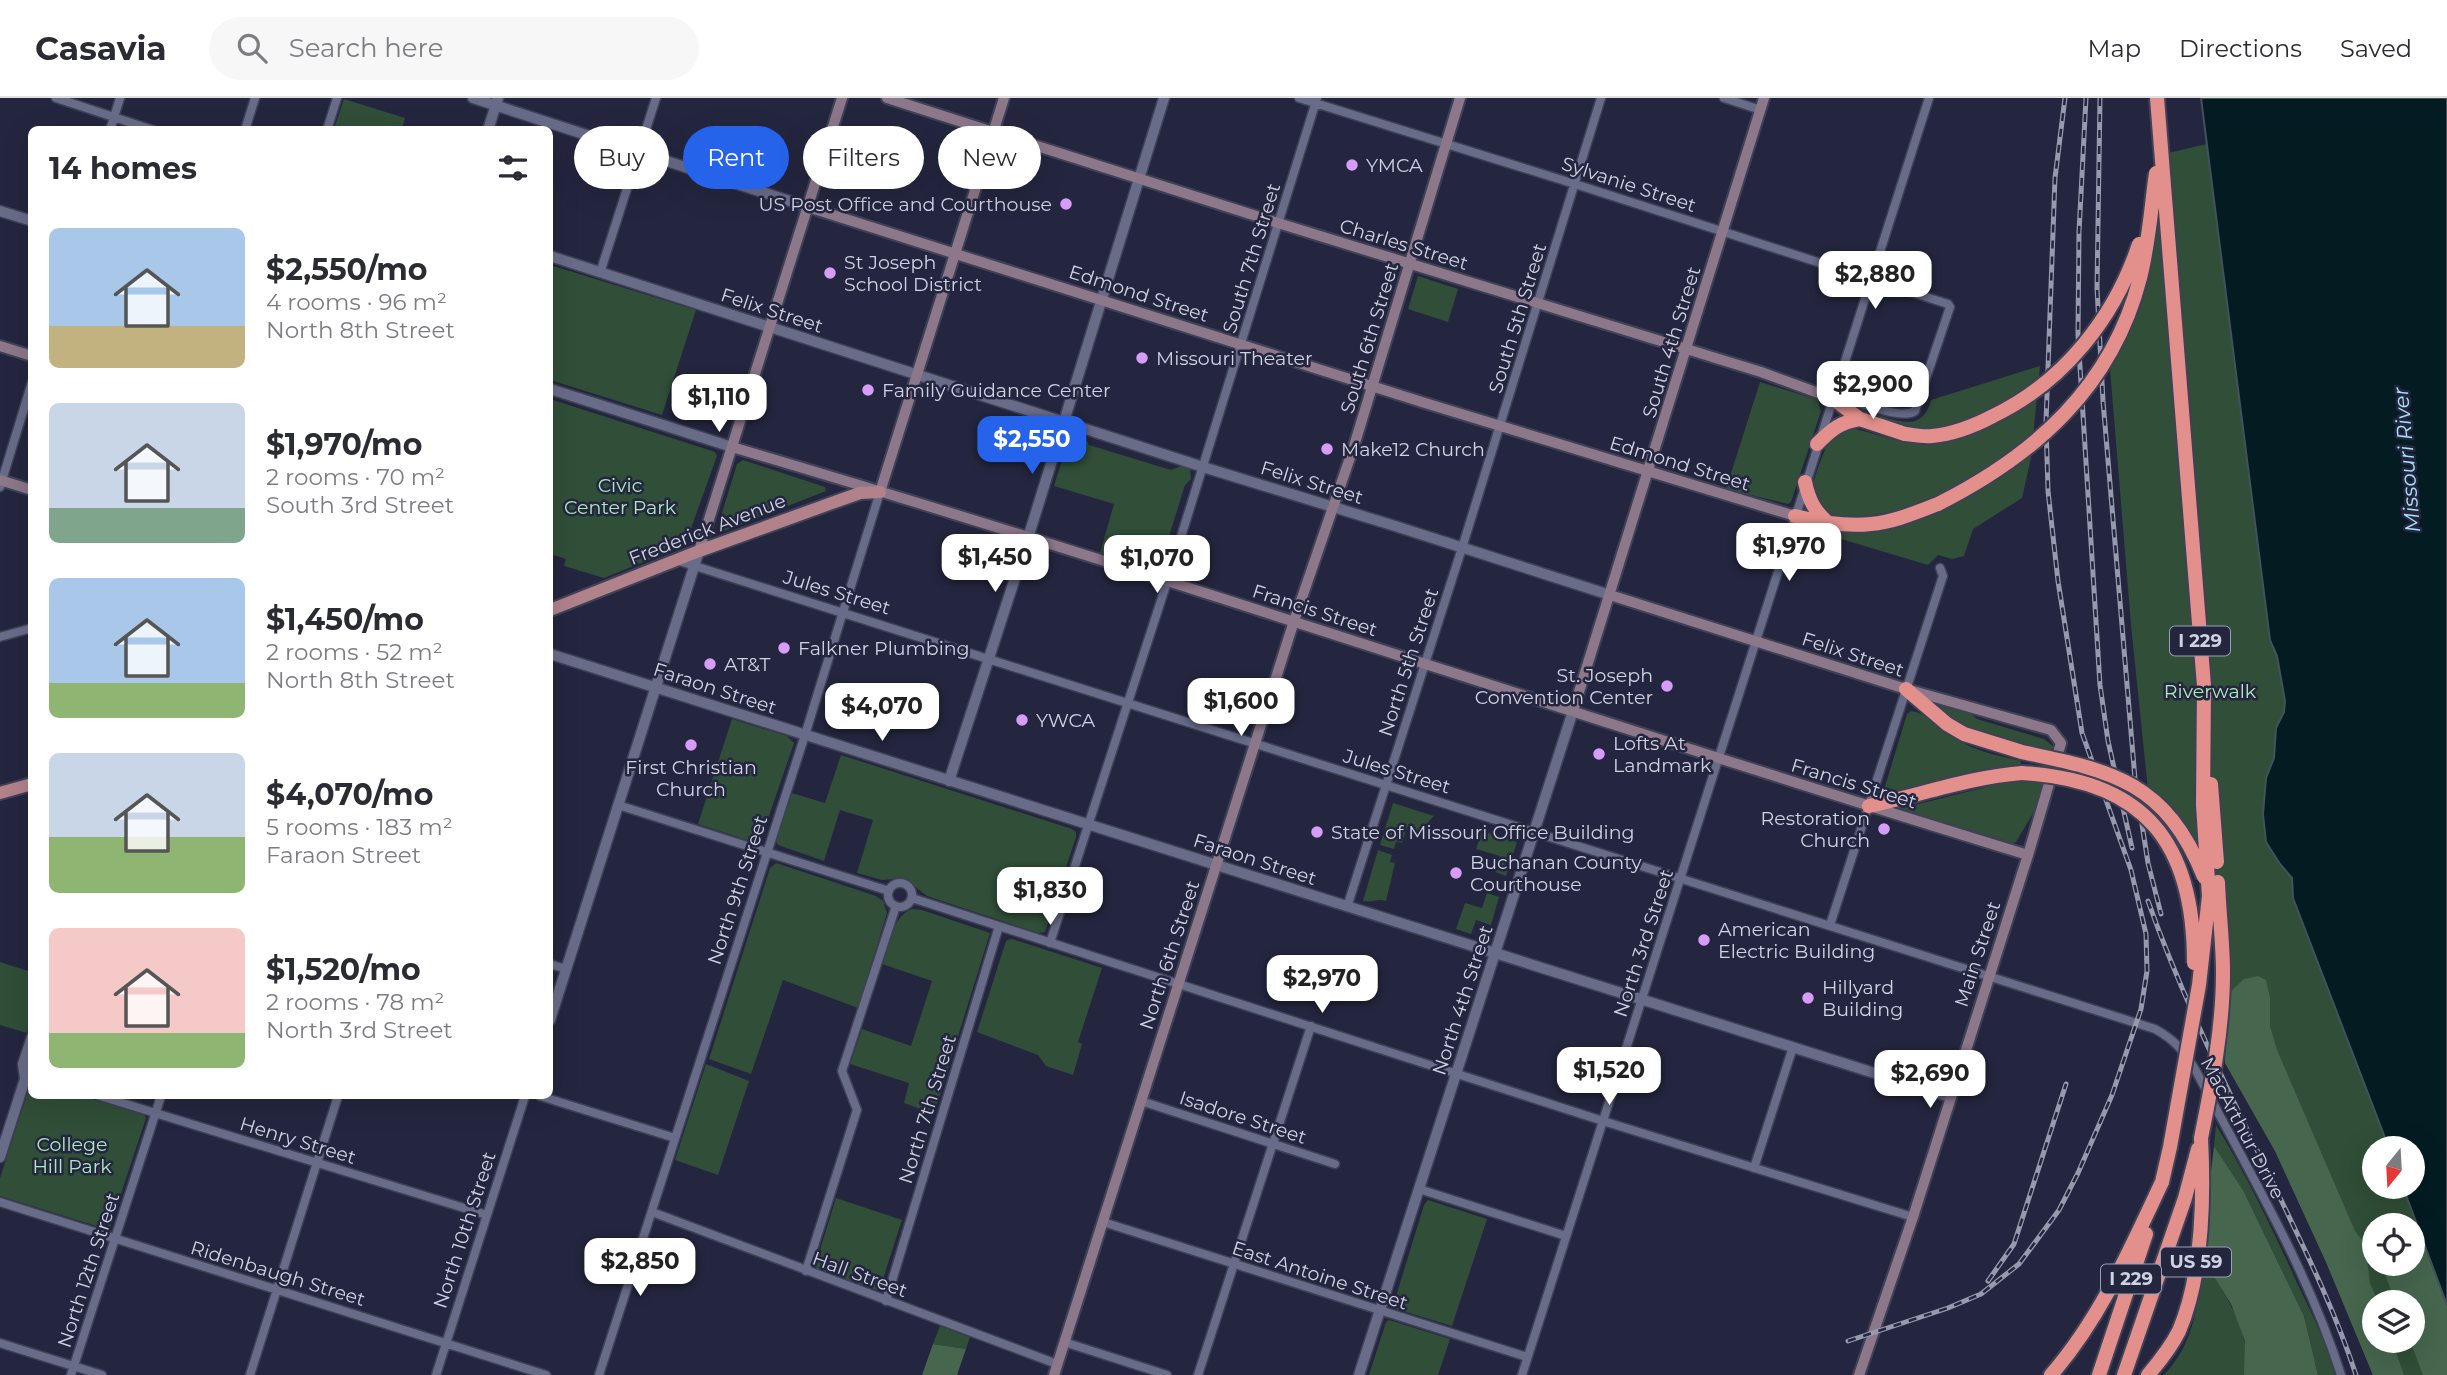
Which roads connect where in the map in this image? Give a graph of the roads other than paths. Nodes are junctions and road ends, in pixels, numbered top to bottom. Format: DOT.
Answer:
graph roads {
  1 [pos="56,98"];
  2 [pos="120,98"];
  3 [pos="255,98"];
  4 [pos="337,98"];
  5 [pos="474,98"];
  6 [pos="656,98"];
  7 [pos="842,98"];
  8 [pos="887,98"];
  9 [pos="1004,98"];
  10 [pos="1164,98"];
  11 [pos="1299,98"];
  12 [pos="1460,98"];
  13 [pos="1601,98"];
  14 [pos="1724,98"];
  15 [pos="1765,98"];
  16 [pos="1929,98"];
  17 [pos="2157,98"];
  18 [pos="1316,101"];
  19 [pos="497,102"];
  20 [pos="1761,110"];
  21 [pos="114,117"];
  22 [pos="111,126"];
  23 [pos="141,126"];
  24 [pos="246,126"];
  25 [pos="328,126"];
  26 [pos="489,126"];
  27 [pos="647,126"];
  28 [pos="973,126"];
  29 [pos="996,126"];
  30 [pos="2159,127"];
  31 [pos="574,129"];
  32 [pos="1447,144"];
  33 [pos="2160,147"];
  34 [pos="1041,148"];
  35 [pos="669,161"];
  36 [pos="1139,179"];
  37 [pos="1575,184"];
  38 [pos="627,189"];
  39 [pos="977,189"];
  40 [pos="808,207"];
  41 [pos="0,211"];
  42 [pos="28,220"];
  43 [pos="1278,223"];
  44 [pos="1723,231"];
  45 [pos="957,254"];
  46 [pos="553,257"];
  47 [pos="1410,264"];
  48 [pos="600,272"];
  49 [pos="1871,279"];
  50 [pos="2173,299"];
  51 [pos="1102,300"];
  52 [pos="1538,304"];
  53 [pos="770,327"];
  54 [pos="1241,344"];
  55 [pos="0,346"];
  56 [pos="1687,349"];
  57 [pos="28,355"];
  58 [pos="918,376"];
  59 [pos="1373,386"];
  60 [pos="553,390"];
  61 [pos="28,395"];
  62 [pos="1832,398"];
  63 [pos="1912,414"];
  64 [pos="1860,419"];
  65 [pos="1064,423"];
  66 [pos="1500,425"];
  67 [pos="1817,444"];
  68 [pos="732,447"];
  69 [pos="2186,447"];
  70 [pos="1203,467"];
  71 [pos="1649,472"];
  72 [pos="1805,482"];
  73 [pos="1,483"];
  74 [pos="28,489"];
  75 [pos="880,492"];
  76 [pos="1332,506"];
  77 [pos="1795,516"];
  78 [pos="1828,522"];
  79 [pos="1028,538"];
  80 [pos="1462,548"];
  81 [pos="699,551"];
  82 [pos="676,560"];
  83 [pos="694,565"];
  84 [pos="1940,568"];
  85 [pos="1167,582"];
  86 [pos="1610,595"];
  87 [pos="553,609"];
  88 [pos="843,612"];
  89 [pos="1294,621"];
  90 [pos="28,629"];
  91 [pos="0,637"];
  92 [pos="1756,641"];
  93 [pos="553,655"];
  94 [pos="990,659"];
  95 [pos="1423,664"];
  96 [pos="655,687"];
  97 [pos="1906,689"];
  98 [pos="1127,704"];
  99 [pos="1573,711"];
  100 [pos="805,735"];
  101 [pos="2061,743"];
  102 [pos="1255,745"];
  103 [pos="1719,759"];
  104 [pos="949,781"];
  105 [pos="28,785"];
  106 [pos="1385,786"];
  107 [pos="0,793"];
  108 [pos="618,805"];
  109 [pos="1869,806"];
  110 [pos="1088,825"];
  111 [pos="1535,832"];
  112 [pos="767,852"];
  113 [pos="2028,855"];
  114 [pos="1216,865"];
  115 [pos="1680,879"];
  116 [pos="889,891"];
  117 [pos="912,898"];
  118 [pos="896,906"];
  119 [pos="1347,906"];
  120 [pos="1830,925"];
  121 [pos="999,926"];
  122 [pos="2221,935"];
  123 [pos="1050,943"];
  124 [pos="1496,953"];
  125 [pos="553,965"];
  126 [pos="566,970"];
  127 [pos="1988,976"];
  128 [pos="1179,984"];
  129 [pos="1642,999"];
  130 [pos="553,1011"];
  131 [pos="1311,1026"];
  132 [pos="2187,1045"];
  133 [pos="1793,1047"];
  134 [pos="28,1049"];
  135 [pos="28,1073"];
  136 [pos="1457,1073"];
  137 [pos="1950,1097"];
  138 [pos="110,1099"];
  139 [pos="159,1099"];
  140 [pos="337,1099"];
  141 [pos="524,1099"];
  142 [pos="550,1099"];
  143 [pos="1141,1101"];
  144 [pos="155,1112"];
  145 [pos="1603,1121"];
  146 [pos="675,1138"];
  147 [pos="2201,1138"];
  148 [pos="1273,1143"];
  149 [pos="0,1157"];
  150 [pos="317,1163"];
  151 [pos="1335,1164"];
  152 [pos="1754,1167"];
  153 [pos="2162,1182"];
  154 [pos="1419,1189"];
  155 [pos="0,1202"];
  156 [pos="652,1212"];
  157 [pos="487,1215"];
  158 [pos="1913,1217"];
  159 [pos="1102,1222"];
  160 [pos="1566,1236"];
  161 [pos="115,1238"];
  162 [pos="1234,1264"];
  163 [pos="806,1272"];
  164 [pos="278,1290"];
  165 [pos="886,1301"];
  166 [pos="1380,1310"];
  167 [pos="446,1342"];
  168 [pos="1065,1342"];
  169 [pos="0,1343"];
  170 [pos="1527,1357"];
  171 [pos="1056,1370"];
  172 [pos="73,1371"];
  173 [pos="102,1375"];
  174 [pos="250,1375"];
  175 [pos="436,1375"];
  176 [pos="546,1375"];
  177 [pos="599,1375"];
  178 [pos="1167,1375"];
  179 [pos="1198,1375"];
  180 [pos="1359,1375"];
  181 [pos="1522,1375"];
  182 [pos="1859,1375"];
  183 [pos="2051,1375"];
  184 [pos="2099,1375"];
  185 [pos="2124,1375"];
  186 [pos="2148,1375"];
  187 [pos="2342,1375"];
  1 -- 21 [label="street"];
  2 -- 21 [label="street"];
  3 -- 24 [label="street"];
  4 -- 25 [label="street"];
  5 -- 19 [label="street, Edmond Street"];
  6 -- 27 [label="street"];
  7 -- 40 [label="main road"];
  8 -- 28 [label="main road, Charles Street"];
  9 -- 29 [label="main road, North 9th Street"];
  10 -- 36 [label="street"];
  11 -- 18 [label="street, Sylvanie Street"];
  12 -- 32 [label="main road, South 6th Street"];
  13 -- 37 [label="street, South 5th Street"];
  14 -- 20 [label="street"];
  15 -- 20 [label="main road, South 4th Street"];
  16 -- 49 [label="street, North 3rd Street"];
  17 -- 30 [label="highway, I 229, bridge"];
  17 -- 33 [label="highway, I 229, bridge"];
  18 -- 32 [label="street, Sylvanie Street"];
  18 -- 43 [label="street, South 7th Street"];
  19 -- 26 [label="street"];
  19 -- 31 [label="street, Edmond Street"];
  20 -- 44 [label="main road, South 4th Street"];
  21 -- 22 [label="street"];
  21 -- 23 [label="street"];
  30 -- 50 [label="highway, I 229, bridge"];
  30 -- 64 [label="highway, bridge"];
  32 -- 37 [label="street, Sylvanie Street"];
  32 -- 47 [label="main road, South 6th Street"];
  33 -- 50 [label="highway, I 229, bridge"];
  33 -- 78 [label="highway, bridge"];
  34 -- 36 [label="main road, Charles Street"];
  35 -- 40 [label="street, Edmond Street"];
  36 -- 43 [label="main road, Charles Street"];
  36 -- 51 [label="street"];
  37 -- 44 [label="street, Sylvanie Street"];
  37 -- 52 [label="street, South 5th Street"];
  38 -- 48 [label="street"];
  39 -- 45 [label="main road, North 9th Street"];
  40 -- 45 [label="main road, Edmond Street"];
  40 -- 53 [label="main road"];
  41 -- 42 [label="street"];
  43 -- 47 [label="main road, Charles Street"];
  43 -- 54 [label="street, South 7th Street"];
  44 -- 49 [label="street, Sylvanie Street"];
  44 -- 56 [label="main road, South 4th Street"];
  45 -- 51 [label="main road, Edmond Street"];
  45 -- 58 [label="main road, North 9th Street"];
  46 -- 48 [label="street, Felix Street"];
  47 -- 52 [label="main road, Charles Street"];
  47 -- 59 [label="main road, South 6th Street"];
  48 -- 53 [label="street, Felix Street"];
  49 -- 62 [label="street, North 3rd Street"];
  49 -- 63 [label="street, Sylvanie Street"];
  50 -- 69 [label="highway, I 229, bridge"];
  51 -- 54 [label="main road, Edmond Street"];
  51 -- 65 [label="street"];
  52 -- 56 [label="main road, Charles Street"];
  52 -- 66 [label="street, South 5th Street"];
  53 -- 58 [label="street, Felix Street"];
  53 -- 68 [label="main road"];
  54 -- 59 [label="main road, Edmond Street"];
  54 -- 70 [label="street, South 7th Street"];
  55 -- 57 [label="main road"];
  56 -- 62 [label="main road, Charles Street"];
  56 -- 71 [label="main road, South 4th Street"];
  58 -- 65 [label="street, Felix Street"];
  58 -- 75 [label="main road, North 9th Street"];
  59 -- 66 [label="main road, Edmond Street"];
  59 -- 76 [label="main road, South 6th Street"];
  60 -- 68 [label="street, Francis Street"];
  61 -- 73 [label="street"];
  62 -- 63 [label="street, Charles Street"];
  62 -- 64 [label="highway"];
  62 -- 67 [label="street, North 3rd Street"];
  64 -- 67 [label="highway"];
  65 -- 70 [label="street, Felix Street"];
  65 -- 79 [label="street"];
  66 -- 71 [label="main road, Edmond Street"];
  66 -- 80 [label="street, South 5th Street"];
  67 -- 72 [label="street, North 3rd Street"];
  68 -- 75 [label="main road, Francis Street"];
  68 -- 81 [label="main road"];
  69 -- 122 [label="highway, I 229, bridge"];
  69 -- 132 [label="highway, I 229, bridge"];
  70 -- 76 [label="street, Felix Street"];
  70 -- 85 [label="street"];
  71 -- 77 [label="main road, Edmond Street"];
  71 -- 86 [label="main road, South 4th Street"];
  72 -- 77 [label="street, North 3rd Street"];
  72 -- 78 [label="highway"];
  73 -- 74 [label="main road"];
  75 -- 79 [label="main road, Francis Street"];
  75 -- 81 [label="main road, Frederick Avenue"];
  75 -- 88 [label="street, North 9th Street"];
  76 -- 80 [label="street, Felix Street"];
  76 -- 89 [label="main road, North 6th Street"];
  77 -- 78 [label="highway"];
  77 -- 92 [label="street, North 3rd Street"];
  79 -- 85 [label="main road, Francis Street"];
  79 -- 94 [label="street"];
  80 -- 86 [label="street, Felix Street"];
  80 -- 95 [label="street, North 5th Street"];
  81 -- 82 [label="main road, Frederick Avenue"];
  81 -- 83 [label="street"];
  82 -- 83 [label="street, Jules Street"];
  82 -- 87 [label="main road, Frederick Avenue"];
  83 -- 88 [label="street, Jules Street"];
  83 -- 96 [label="street"];
  84 -- 97 [label="street"];
  85 -- 89 [label="main road, Francis Street"];
  85 -- 98 [label="street"];
  86 -- 92 [label="main road, Felix Street"];
  86 -- 99 [label="main road, North 4th Street"];
  88 -- 94 [label="street, Jules Street"];
  88 -- 100 [label="street, North 9th Street"];
  89 -- 95 [label="main road, Francis Street"];
  89 -- 102 [label="main road, North 6th Street"];
  90 -- 91 [label="street"];
  92 -- 97 [label="main road, Felix Street"];
  92 -- 103 [label="street, North 3rd Street"];
  93 -- 96 [label="street, Faraon Street"];
  94 -- 98 [label="street, Jules Street"];
  94 -- 104 [label="street"];
  95 -- 99 [label="main road, Francis Street"];
  95 -- 106 [label="street, North 5th Street"];
  96 -- 100 [label="street, Faraon Street"];
  96 -- 108 [label="street"];
  97 -- 101 [label="main road, Felix Street"];
  97 -- 109 [label="street"];
  97 -- 122 [label="highway, bridge"];
  98 -- 102 [label="street, Jules Street"];
  98 -- 110 [label="street"];
  99 -- 103 [label="main road, Francis Street"];
  99 -- 111 [label="street, North 4th Street"];
  100 -- 104 [label="street, Faraon Street"];
  100 -- 112 [label="street, North 9th Street"];
  101 -- 113 [label="main road, Main Street"];
  102 -- 106 [label="street, Jules Street"];
  102 -- 114 [label="main road, North 6th Street"];
  103 -- 109 [label="main road, Francis Street"];
  103 -- 115 [label="street, North 3rd Street"];
  104 -- 110 [label="street, Faraon Street"];
  105 -- 107 [label="main road"];
  106 -- 111 [label="street, Jules Street"];
  106 -- 119 [label="street, North 5th Street"];
  108 -- 112 [label="street"];
  108 -- 126 [label="street"];
  109 -- 113 [label="main road, Francis Street"];
  109 -- 120 [label="street"];
  109 -- 132 [label="highway, bridge"];
  110 -- 114 [label="street, Faraon Street"];
  110 -- 123 [label="street"];
  111 -- 115 [label="street, Jules Street"];
  111 -- 124 [label="street, North 4th Street"];
  112 -- 116 [label="street"];
  112 -- 146 [label="street, North 9th Street"];
  113 -- 127 [label="main road, Main Street"];
  114 -- 119 [label="street, Faraon Street"];
  114 -- 128 [label="main road, North 6th Street"];
  115 -- 120 [label="street, Jules Street"];
  115 -- 129 [label="street, North 3rd Street"];
  116 -- 117 [label="street"];
  116 -- 118 [label="street"];
  117 -- 118 [label="street"];
  117 -- 121 [label="street"];
  118 -- 163 [label="street"];
  119 -- 124 [label="street, Faraon Street"];
  120 -- 127 [label="street, Jules Street"];
  121 -- 123 [label="street"];
  121 -- 165 [label="street, North 7th Street"];
  122 -- 147 [label="highway, I 229, bridge"];
  123 -- 128 [label="street"];
  124 -- 129 [label="street, Faraon Street"];
  124 -- 136 [label="street, North 4th Street"];
  125 -- 126 [label="street"];
  126 -- 130 [label="street"];
  127 -- 137 [label="main road, Main Street"];
  127 -- 187 [label="street, MacArthur Drive"];
  128 -- 131 [label="street"];
  128 -- 143 [label="main road, North 6th Street"];
  129 -- 133 [label="street, Faraon Street"];
  129 -- 145 [label="street, North 3rd Street"];
  131 -- 136 [label="street"];
  131 -- 148 [label="street"];
  132 -- 153 [label="highway, I 229, bridge"];
  133 -- 137 [label="street, Faraon Street"];
  133 -- 152 [label="street"];
  134 -- 135 [label="street"];
  135 -- 149 [label="street"];
  136 -- 145 [label="street"];
  136 -- 154 [label="street, North 4th Street"];
  137 -- 158 [label="main road, Main Street"];
  138 -- 144 [label="street, Henry Street"];
  139 -- 144 [label="street, North 12th Street"];
  140 -- 150 [label="street"];
  141 -- 157 [label="street, North 10th Street"];
  142 -- 146 [label="street"];
  143 -- 148 [label="street, Isadore Street"];
  143 -- 159 [label="main road, North 6th Street"];
  144 -- 150 [label="street, Henry Street"];
  144 -- 161 [label="street, North 12th Street"];
  145 -- 152 [label="street"];
  145 -- 160 [label="street, North 3rd Street"];
  146 -- 156 [label="street, North 9th Street"];
  147 -- 185 [label="highway, I 229"];
  147 -- 186 [label="highway, US 59"];
  148 -- 151 [label="street, Isadore Street"];
  148 -- 162 [label="street"];
  150 -- 157 [label="street, Henry Street"];
  150 -- 164 [label="street"];
  152 -- 158 [label="street"];
  153 -- 183 [label="highway, US 59"];
  153 -- 184 [label="highway, I 229"];
  154 -- 160 [label="street"];
  154 -- 166 [label="street, North 4th Street"];
  155 -- 161 [label="street, Ridenbaugh Street"];
  156 -- 163 [label="street, Hall Street"];
  156 -- 177 [label="street, North 9th Street"];
  157 -- 167 [label="street, North 10th Street"];
  158 -- 182 [label="main road, Main Street"];
  159 -- 162 [label="street, East Antoine Street"];
  159 -- 168 [label="main road, North 6th Street"];
  160 -- 170 [label="street, North 3rd Street"];
  161 -- 164 [label="street, Ridenbaugh Street"];
  161 -- 172 [label="street, North 12th Street"];
  162 -- 166 [label="street, East Antoine Street"];
  162 -- 179 [label="street"];
  163 -- 165 [label="street, Hall Street"];
  164 -- 167 [label="street, Ridenbaugh Street"];
  164 -- 174 [label="street"];
  165 -- 171 [label="street, Hall Street"];
  166 -- 170 [label="street, East Antoine Street"];
  166 -- 180 [label="street, North 4th Street"];
  167 -- 175 [label="street, North 10th Street"];
  167 -- 176 [label="street, Ridenbaugh Street"];
  168 -- 171 [label="main road, North 6th Street"];
  168 -- 178 [label="street"];
  169 -- 172 [label="street"];
  170 -- 181 [label="street, North 3rd Street"];
  172 -- 173 [label="street"];
}
